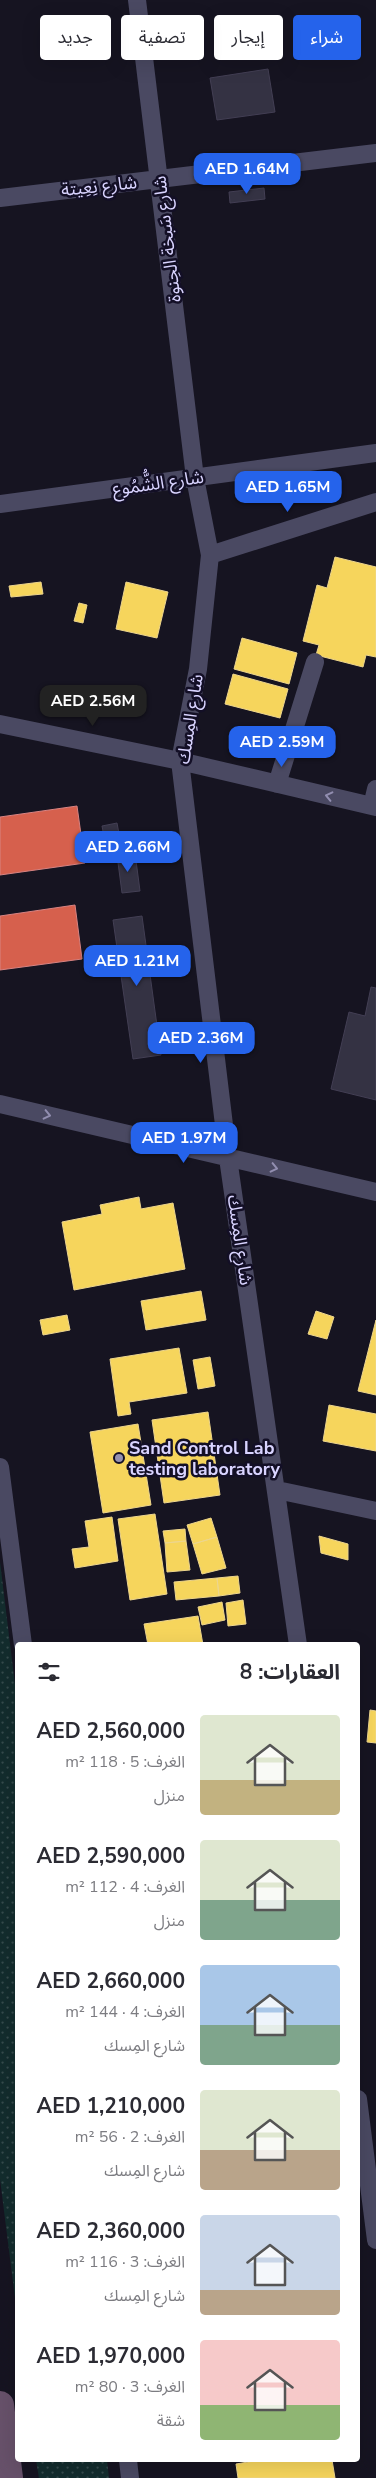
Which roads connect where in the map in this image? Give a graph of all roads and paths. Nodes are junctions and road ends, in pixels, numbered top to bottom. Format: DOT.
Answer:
graph roads {
  1 [pos="136,0"];
  2 [pos="376,153"];
  3 [pos="160,180"];
  4 [pos="0,198"];
  5 [pos="376,453"];
  6 [pos="195,478"];
  7 [pos="376,502"];
  8 [pos="0,504"];
  9 [pos="210,554"];
  10 [pos="315,662"];
  11 [pos="0,724"];
  12 [pos="180,761"];
  13 [pos="277,784"];
  14 [pos="376,789"];
  15 [pos="374,807"];
  16 [pos="0,1104"];
  17 [pos="228,1158"];
  18 [pos="376,1192"];
  19 [pos="0,1467"];
  20 [pos="277,1490"];
  21 [pos="376,1511"];
  22 [pos="23,1642"];
  23 [pos="298,1642"];
  24 [pos="360,2115"];
  25 [pos="376,2240"];
  26 [pos="0,2405"];
  27 [pos="128,2462"];
  28 [pos="10,2478"];
  29 [pos="130,2478"];
  1 -- 3 [label="street, شارع سَبخة الحِنوة"];
  2 -- 3 [label="street, شارع نِعِيتة"];
  3 -- 4 [label="street, شارع نِعِيتة"];
  3 -- 6 [label="street, شارع سَبخة الحِنوة"];
  5 -- 6 [label="street, شارع الشُّمُوع"];
  6 -- 8 [label="street, شارع الشُّمُوع"];
  6 -- 9 [label="street, شارع المِسك"];
  7 -- 9 [label="street"];
  9 -- 12 [label="street, شارع المِسك"];
  10 -- 13 [label="street"];
  11 -- 12 [label="street"];
  12 -- 13 [label="street"];
  12 -- 17 [label="street, شارع المِسك"];
  15 -- 13 [label="street, one-way"];
  14 -- 15 [label="street"];
  16 -- 17 [label="street, one-way"];
  17 -- 18 [label="street, one-way"];
  17 -- 20 [label="street, شارع المِسك"];
  19 -- 22 [label="street"];
  20 -- 21 [label="street"];
  20 -- 23 [label="street, شارع المِسك"];
  24 -- 25 [label="street"];
  26 -- 28 [label="highway"];
  27 -- 29 [label="street"];
}
